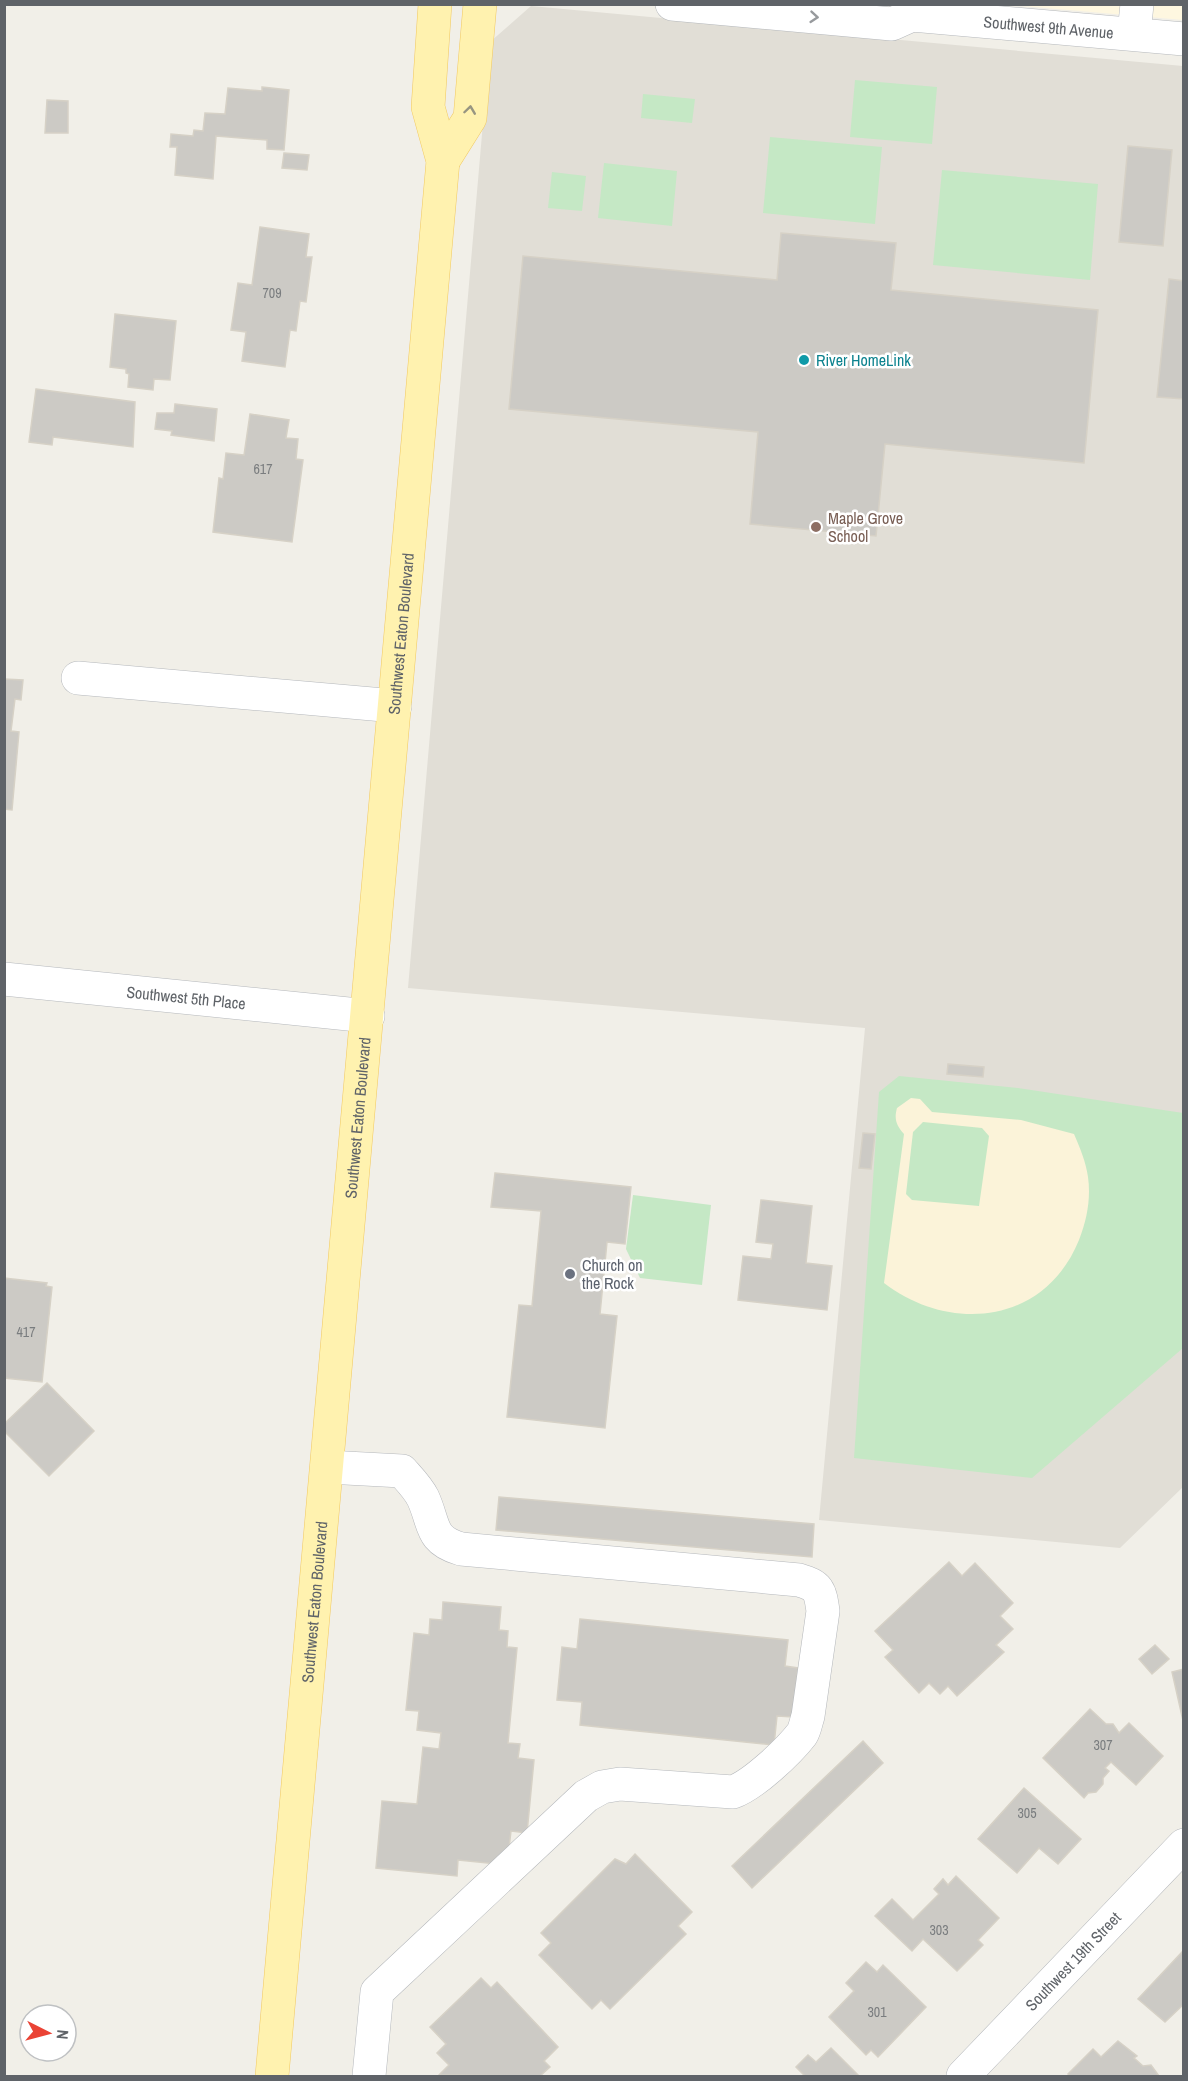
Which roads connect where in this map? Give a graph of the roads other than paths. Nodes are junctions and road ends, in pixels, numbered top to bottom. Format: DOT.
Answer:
graph roads {
  1 [pos="435,4"];
  2 [pos="480,4"];
  3 [pos="672,4"];
  4 [pos="910,8"];
  5 [pos="1136,20"];
  6 [pos="1184,39"];
  7 [pos="443,161"];
  8 [pos="78,678"];
  9 [pos="395,706"];
  10 [pos="4,979"];
  11 [pos="368,1016"];
  12 [pos="327,1467"];
  13 [pos="1184,1845"];
  14 [pos="272,2076"];
  15 [pos="369,2076"];
  16 [pos="963,2076"];
  1 -- 7 [label="main road, Southwest Eaton Boulevard"];
  7 -- 2 [label="main road, Southwest Eaton Boulevard, one-way"];
  3 -- 4 [label="street, Southwest 9th Avenue, one-way"];
  4 -- 5 [label="street, Southwest 9th Avenue"];
  5 -- 6 [label="street, Southwest 9th Avenue"];
  7 -- 9 [label="main road, Southwest Eaton Boulevard"];
  8 -- 9 [label="street"];
  9 -- 11 [label="main road, Southwest Eaton Boulevard"];
  10 -- 11 [label="street, Southwest 5th Place"];
  11 -- 12 [label="main road, Southwest Eaton Boulevard"];
  12 -- 14 [label="main road, Southwest Eaton Boulevard"];
  12 -- 15 [label="street"];
  13 -- 16 [label="street, Southwest 19th Street"];
}
